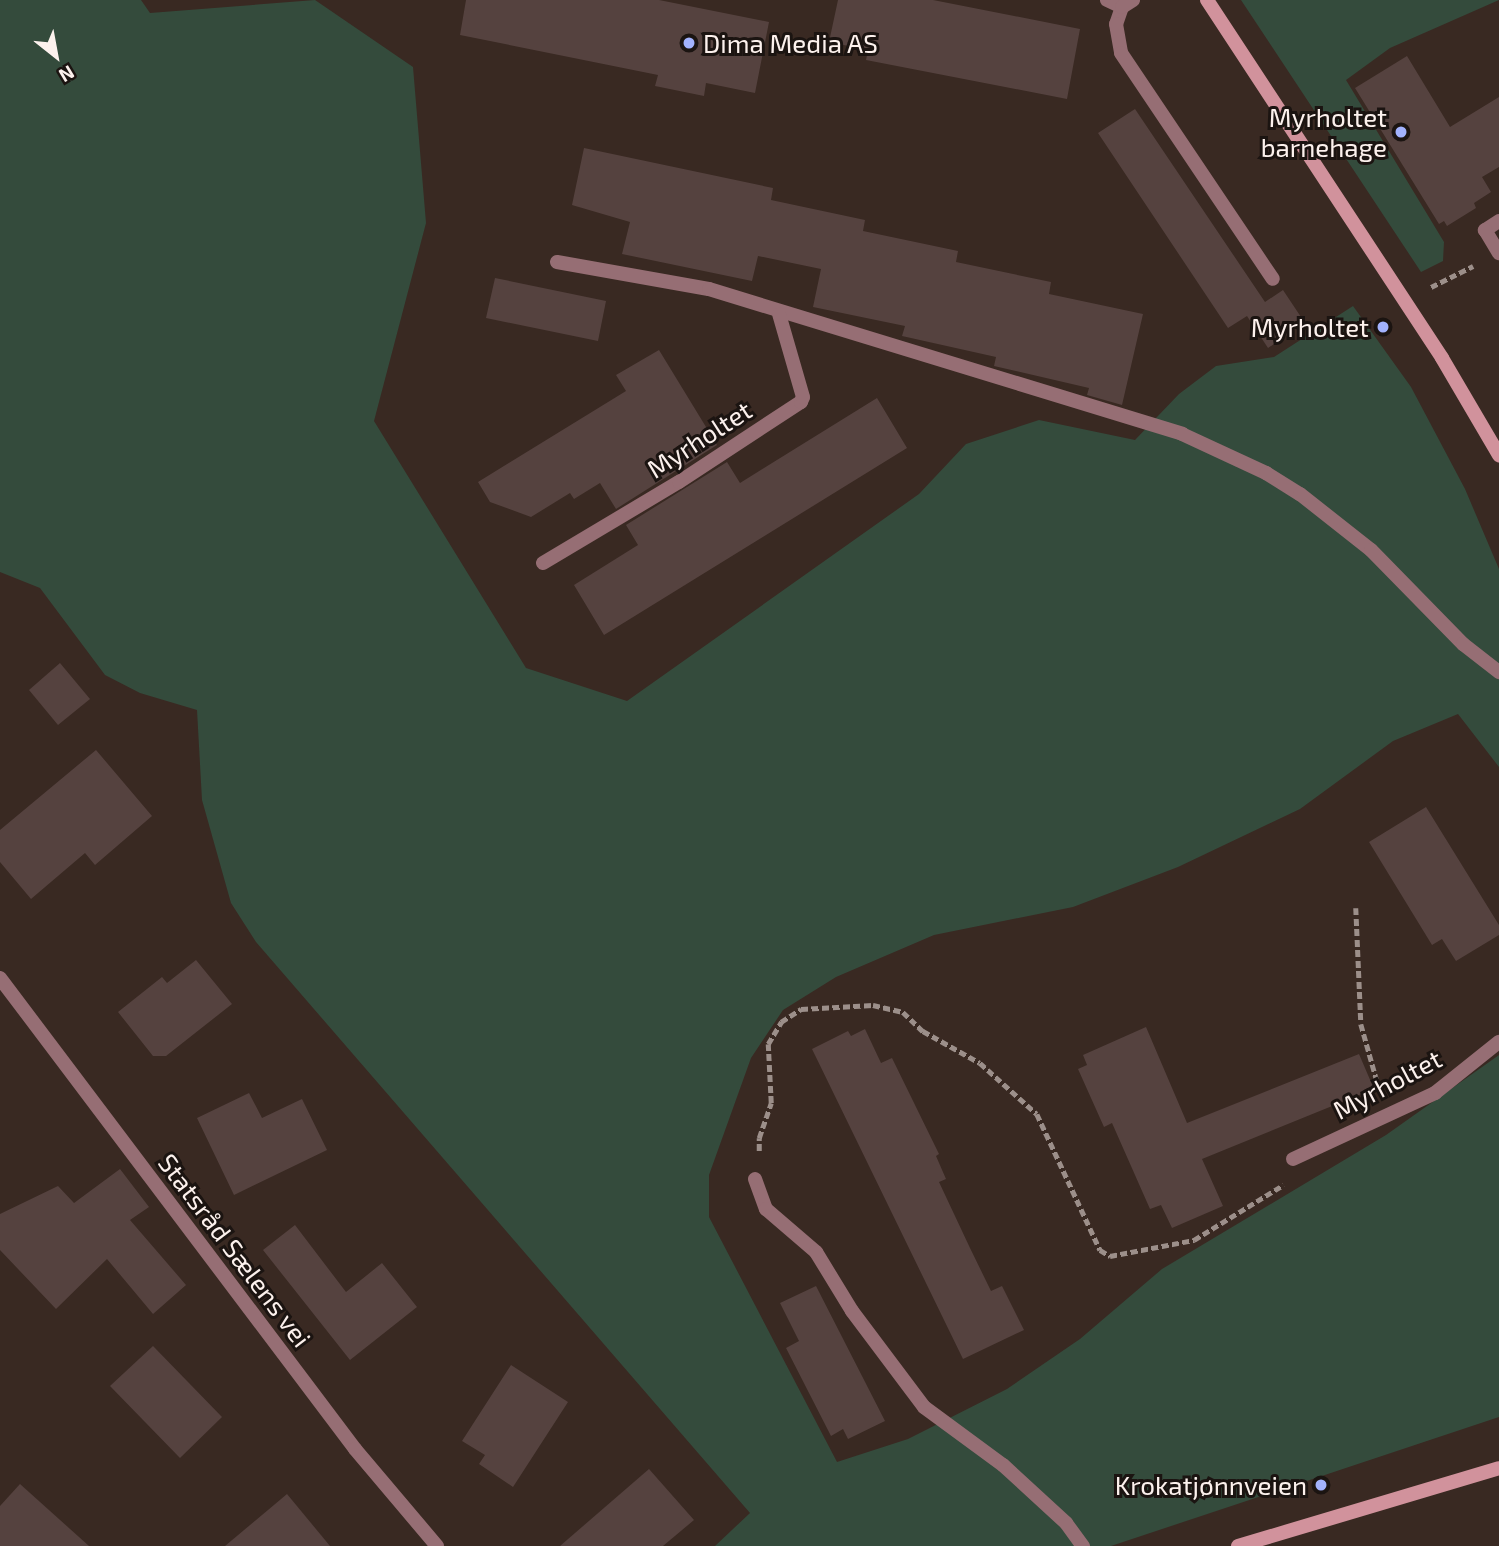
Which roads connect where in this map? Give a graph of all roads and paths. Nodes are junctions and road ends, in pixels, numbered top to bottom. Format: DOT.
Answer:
graph roads {
  1 [pos="1107,0"];
  2 [pos="1207,0"];
  3 [pos="1127,3"];
  4 [pos="1499,221"];
  5 [pos="1499,253"];
  6 [pos="557,262"];
  7 [pos="1273,279"];
  8 [pos="1407,303"];
  9 [pos="779,314"];
  10 [pos="1499,455"];
  11 [pos="543,563"];
  12 [pos="1499,672"];
  13 [pos="1356,908"];
  14 [pos="0,978"];
  15 [pos="1499,1042"];
  16 [pos="1390,1114"];
  17 [pos="1293,1159"];
  18 [pos="755,1179"];
  19 [pos="1499,1468"];
  20 [pos="437,1546"];
  21 [pos="1083,1546"];
  22 [pos="1238,1546"];
  1 -- 3 [label="street"];
  2 -- 8 [label="main road"];
  3 -- 7 [label="street"];
  4 -- 5 [label="street"];
  5 -- 8 [label="path"];
  6 -- 9 [label="street"];
  8 -- 10 [label="main road"];
  9 -- 11 [label="street, Myrholtet"];
  9 -- 12 [label="street"];
  13 -- 16 [label="path"];
  14 -- 20 [label="street, Statsråd Sælens vei"];
  15 -- 16 [label="street, Myrholtet"];
  16 -- 17 [label="street, Myrholtet"];
  17 -- 18 [label="path"];
  18 -- 21 [label="street"];
  19 -- 22 [label="main road"];
}
